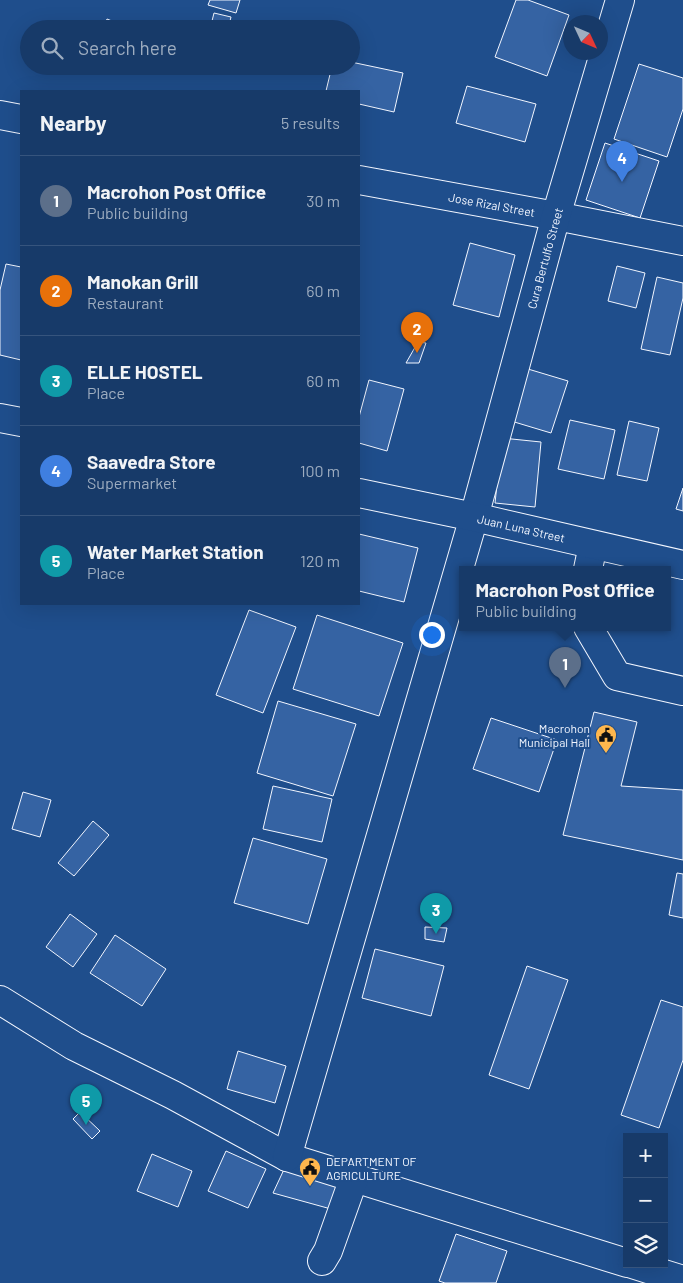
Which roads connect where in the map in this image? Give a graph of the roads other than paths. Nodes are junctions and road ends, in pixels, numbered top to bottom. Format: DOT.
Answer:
graph roads {
  1 [pos="620,0"];
  2 [pos="0,115"];
  3 [pos="20,119"];
  4 [pos="360,180"];
  5 [pos="556,216"];
  6 [pos="683,241"];
  7 [pos="0,418"];
  8 [pos="20,422"];
  9 [pos="360,493"];
  10 [pos="474,517"];
  11 [pos="591,557"];
  12 [pos="683,565"];
  13 [pos="460,566"];
  14 [pos="459,568"];
  15 [pos="590,631"];
  16 [pos="683,691"];
  17 [pos="0,1000"];
  18 [pos="287,1157"];
  19 [pos="354,1178"];
  20 [pos="322,1261"];
  21 [pos="623,1262"];
  22 [pos="645,1268"];
  23 [pos="683,1280"];
  1 -- 5 [label="street, Cura Bertulfo Street"];
  2 -- 3 [label="street"];
  4 -- 5 [label="street, Jose Rizal Street"];
  5 -- 6 [label="street, Jose Rizal Street"];
  5 -- 10 [label="street, Cura Bertulfo Street"];
  7 -- 8 [label="street"];
  9 -- 10 [label="street, Juan Luna Street"];
  10 -- 11 [label="street, Juan Luna Street"];
  10 -- 13 [label="street, Cura Bertulfo Street"];
  11 -- 12 [label="street, Juan Luna Street"];
  14 -- 18 [label="street, Cura Bertulfo Street"];
  15 -- 16 [label="street"];
  17 -- 18 [label="street"];
  18 -- 19 [label="street"];
  19 -- 20 [label="street"];
  19 -- 21 [label="street"];
  22 -- 23 [label="street"];
}
